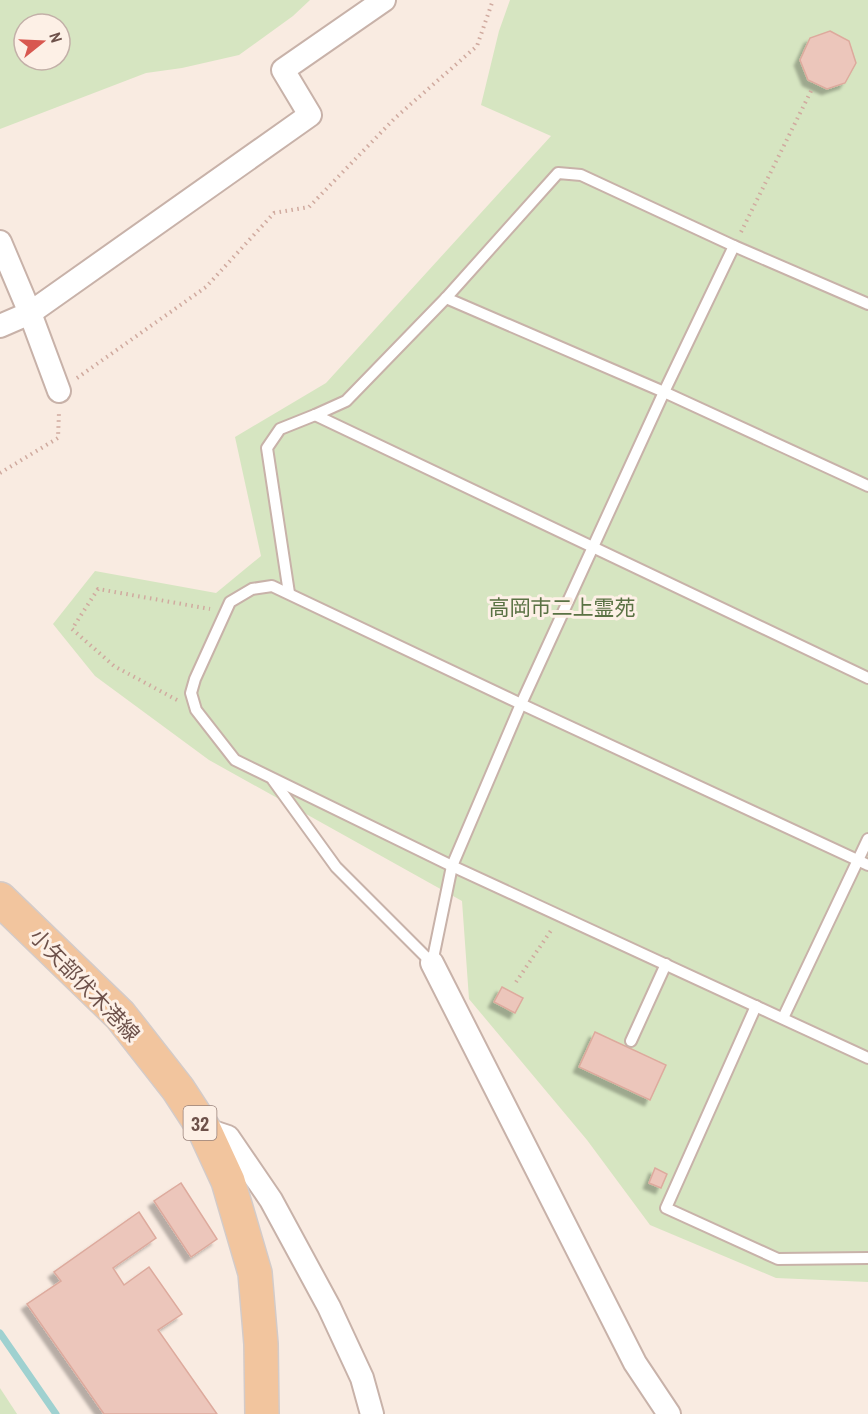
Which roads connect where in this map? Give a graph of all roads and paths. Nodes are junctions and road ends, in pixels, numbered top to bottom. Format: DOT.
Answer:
graph roads {
  1 [pos="384,0"];
  2 [pos="493,0"];
  3 [pos="812,89"];
  4 [pos="0,242"];
  5 [pos="734,246"];
  6 [pos="446,297"];
  7 [pos="868,304"];
  8 [pos="30,314"];
  9 [pos="0,326"];
  10 [pos="59,391"];
  11 [pos="664,392"];
  12 [pos="315,415"];
  13 [pos="0,472"];
  14 [pos="868,486"];
  15 [pos="594,547"];
  16 [pos="289,593"];
  17 [pos="226,612"];
  18 [pos="868,678"];
  19 [pos="521,704"];
  20 [pos="196,710"];
  21 [pos="272,778"];
  22 [pos="868,839"];
  23 [pos="863,863"];
  24 [pos="452,866"];
  25 [pos="0,899"];
  26 [pos="561,916"];
  27 [pos="432,963"];
  28 [pos="666,964"];
  29 [pos="516,982"];
  30 [pos="756,1006"];
  31 [pos="783,1018"];
  32 [pos="631,1041"];
  33 [pos="868,1058"];
  34 [pos="204,1129"];
  35 [pos="868,1258"];
  36 [pos="262,1414"];
  37 [pos="372,1414"];
  38 [pos="669,1414"];
  1 -- 8 [label="street"];
  2 -- 10 [label="path"];
  3 -- 5 [label="path"];
  4 -- 8 [label="street"];
  5 -- 6 [label="lane"];
  5 -- 7 [label="lane"];
  5 -- 11 [label="lane"];
  6 -- 11 [label="lane"];
  6 -- 12 [label="lane"];
  8 -- 9 [label="street"];
  8 -- 10 [label="street"];
  10 -- 13 [label="path"];
  11 -- 14 [label="lane"];
  11 -- 15 [label="lane"];
  12 -- 15 [label="lane"];
  12 -- 16 [label="lane"];
  15 -- 18 [label="lane"];
  15 -- 19 [label="lane"];
  16 -- 17 [label="lane"];
  16 -- 19 [label="lane"];
  17 -- 20 [label="lane"];
  17 -- 20 [label="path"];
  19 -- 23 [label="lane"];
  19 -- 24 [label="lane"];
  20 -- 21 [label="lane"];
  21 -- 24 [label="lane"];
  21 -- 27 [label="lane"];
  22 -- 23 [label="lane"];
  23 -- 31 [label="lane"];
  24 -- 26 [label="lane"];
  24 -- 27 [label="lane"];
  25 -- 34 [label="main road, 小矢部伏木港線 / 32"];
  26 -- 28 [label="lane"];
  26 -- 29 [label="path"];
  27 -- 38 [label="street"];
  28 -- 30 [label="lane"];
  28 -- 32 [label="lane"];
  30 -- 31 [label="lane"];
  30 -- 35 [label="lane"];
  31 -- 33 [label="lane"];
  34 -- 36 [label="main road, 小矢部伏木港線 / 32"];
  34 -- 37 [label="street"];
}
